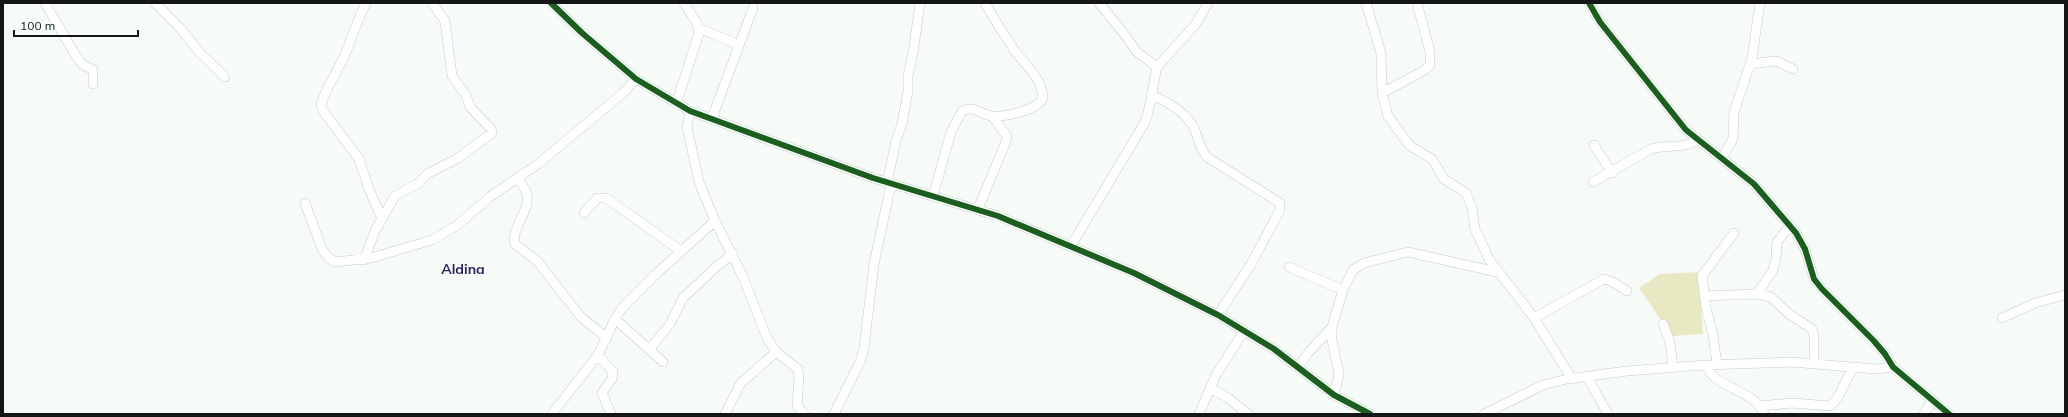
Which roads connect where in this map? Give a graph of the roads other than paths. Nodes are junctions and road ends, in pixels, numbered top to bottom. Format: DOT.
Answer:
graph roads {
  1 [pos="45,3"];
  2 [pos="155,3"];
  3 [pos="366,3"];
  4 [pos="432,3"];
  5 [pos="551,3"];
  6 [pos="684,3"];
  7 [pos="920,3"];
  8 [pos="985,3"];
  9 [pos="1099,3"];
  10 [pos="1208,3"];
  11 [pos="1366,3"];
  12 [pos="1417,3"];
  13 [pos="1589,3"];
  14 [pos="1760,3"];
  15 [pos="753,8"];
  16 [pos="699,28"];
  17 [pos="739,45"];
  18 [pos="1750,64"];
  19 [pos="1157,67"];
  20 [pos="1793,68"];
  21 [pos="225,77"];
  22 [pos="636,79"];
  23 [pos="93,84"];
  24 [pos="1382,93"];
  25 [pos="1152,95"];
  26 [pos="676,104"];
  27 [pos="690,111"];
  28 [pos="992,116"];
  29 [pos="712,118"];
  30 [pos="1697,140"];
  31 [pos="1594,145"];
  32 [pos="1722,158"];
  33 [pos="1612,173"];
  34 [pos="518,178"];
  35 [pos="1593,182"];
  36 [pos="889,184"];
  37 [pos="933,196"];
  38 [pos="305,203"];
  39 [pos="978,209"];
  40 [pos="584,213"];
  41 [pos="382,219"];
  42 [pos="715,221"];
  43 [pos="1790,226"];
  44 [pos="1734,234"];
  45 [pos="1071,246"];
  46 [pos="681,251"];
  47 [pos="733,254"];
  48 [pos="364,260"];
  49 [pos="1289,267"];
  50 [pos="1497,272"];
  51 [pos="1344,290"];
  52 [pos="1627,290"];
  53 [pos="1757,294"];
  54 [pos="2065,295"];
  55 [pos="1704,296"];
  56 [pos="1218,315"];
  57 [pos="1534,318"];
  58 [pos="2002,318"];
  59 [pos="615,319"];
  60 [pos="1663,324"];
  61 [pos="1332,327"];
  62 [pos="1244,331"];
  63 [pos="607,338"];
  64 [pos="650,349"];
  65 [pos="776,352"];
  66 [pos="598,355"];
  67 [pos="663,362"];
  68 [pos="1814,364"];
  69 [pos="1705,365"];
  70 [pos="1717,365"];
  71 [pos="1298,367"];
  72 [pos="1853,367"];
  73 [pos="1892,367"];
  74 [pos="1673,368"];
  75 [pos="1587,377"];
  76 [pos="1572,379"];
  77 [pos="1210,388"];
  78 [pos="1334,395"];
  79 [pos="1933,400"];
  80 [pos="1350,410"];
  81 [pos="1762,410"];
  82 [pos="552,414"];
  83 [pos="611,414"];
  84 [pos="724,414"];
  85 [pos="804,414"];
  86 [pos="834,414"];
  87 [pos="1199,414"];
  88 [pos="1248,414"];
  89 [pos="1370,414"];
  90 [pos="1484,414"];
  91 [pos="1608,414"];
  92 [pos="1924,414"];
  93 [pos="1949,414"];
  1 -- 23 [label="street"];
  2 -- 21 [label="street"];
  3 -- 41 [label="street"];
  4 -- 41 [label="street"];
  5 -- 22 [label="street"];
  6 -- 16 [label="street"];
  7 -- 36 [label="street"];
  8 -- 28 [label="street"];
  9 -- 19 [label="street"];
  10 -- 19 [label="street"];
  11 -- 24 [label="street"];
  12 -- 24 [label="street"];
  13 -- 30 [label="street"];
  14 -- 18 [label="street"];
  15 -- 17 [label="street"];
  16 -- 17 [label="street"];
  16 -- 26 [label="street"];
  17 -- 29 [label="street"];
  18 -- 20 [label="street"];
  18 -- 32 [label="street"];
  19 -- 25 [label="street"];
  22 -- 26 [label="street"];
  22 -- 34 [label="street"];
  24 -- 50 [label="street"];
  25 -- 45 [label="street"];
  25 -- 56 [label="street"];
  26 -- 27 [label="street"];
  27 -- 29 [label="street"];
  27 -- 42 [label="street"];
  28 -- 37 [label="street"];
  28 -- 39 [label="street"];
  29 -- 36 [label="street"];
  30 -- 32 [label="street"];
  30 -- 33 [label="street"];
  31 -- 33 [label="street"];
  32 -- 43 [label="street"];
  33 -- 35 [label="street"];
  34 -- 48 [label="street"];
  34 -- 63 [label="street"];
  36 -- 37 [label="street"];
  36 -- 86 [label="street"];
  37 -- 39 [label="street"];
  38 -- 48 [label="street"];
  39 -- 45 [label="street"];
  40 -- 46 [label="street"];
  41 -- 48 [label="street"];
  42 -- 46 [label="street"];
  42 -- 47 [label="street"];
  43 -- 53 [label="street"];
  43 -- 73 [label="street"];
  44 -- 55 [label="street"];
  45 -- 56 [label="street"];
  46 -- 59 [label="street"];
  47 -- 64 [label="street"];
  47 -- 65 [label="street"];
  49 -- 51 [label="street"];
  50 -- 51 [label="street"];
  50 -- 57 [label="street"];
  51 -- 61 [label="street"];
  52 -- 57 [label="street"];
  53 -- 55 [label="street"];
  53 -- 68 [label="street"];
  54 -- 58 [label="street"];
  55 -- 70 [label="street"];
  56 -- 62 [label="street"];
  57 -- 76 [label="street"];
  59 -- 63 [label="street"];
  59 -- 64 [label="street"];
  60 -- 74 [label="street"];
  61 -- 71 [label="street"];
  61 -- 78 [label="street"];
  62 -- 71 [label="street"];
  62 -- 77 [label="street"];
  63 -- 66 [label="street"];
  64 -- 67 [label="street"];
  65 -- 84 [label="street"];
  65 -- 85 [label="street"];
  66 -- 82 [label="street"];
  66 -- 83 [label="street"];
  68 -- 70 [label="street"];
  68 -- 72 [label="street"];
  69 -- 70 [label="street"];
  69 -- 74 [label="street"];
  69 -- 81 [label="street"];
  71 -- 78 [label="street"];
  72 -- 73 [label="street"];
  72 -- 81 [label="street"];
  73 -- 79 [label="street"];
  74 -- 75 [label="street"];
  75 -- 76 [label="street"];
  75 -- 91 [label="street"];
  76 -- 90 [label="street"];
  77 -- 87 [label="street"];
  77 -- 88 [label="street"];
  78 -- 80 [label="street"];
  79 -- 92 [label="street"];
  79 -- 93 [label="street"];
  80 -- 89 [label="street"];
}
